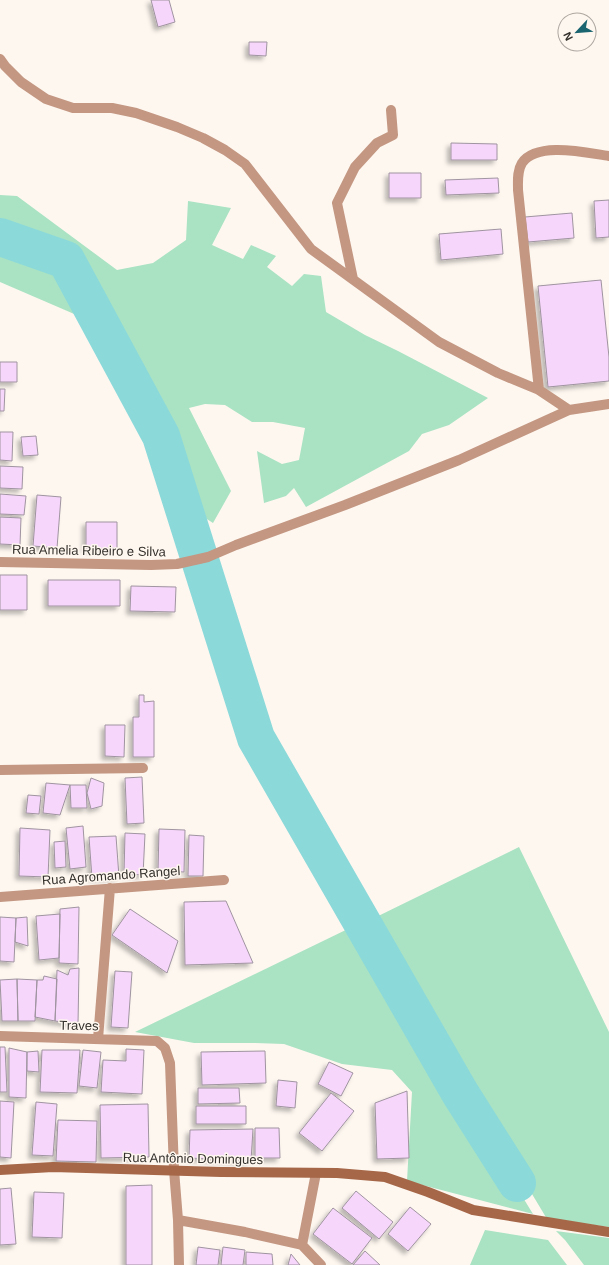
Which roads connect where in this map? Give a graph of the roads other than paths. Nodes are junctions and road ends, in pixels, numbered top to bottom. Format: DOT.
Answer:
graph roads {
  1 [pos="0,59"];
  2 [pos="391,110"];
  3 [pos="609,156"];
  4 [pos="353,279"];
  5 [pos="540,390"];
  6 [pos="609,404"];
  7 [pos="569,410"];
  8 [pos="0,562"];
  9 [pos="143,768"];
  10 [pos="0,770"];
  11 [pos="224,880"];
  12 [pos="110,888"];
  13 [pos="0,897"];
  14 [pos="0,1036"];
  15 [pos="98,1039"];
  16 [pos="0,1170"];
  17 [pos="174,1170"];
  18 [pos="316,1172"];
  19 [pos="178,1220"];
  20 [pos="609,1232"];
  21 [pos="302,1245"];
  22 [pos="179,1265"];
  23 [pos="321,1265"];
  1 -- 4 [label="street"];
  2 -- 4 [label="street"];
  3 -- 5 [label="street"];
  4 -- 5 [label="street"];
  5 -- 7 [label="street"];
  6 -- 7 [label="street, Rua Amelia Ribeiro e Silva"];
  7 -- 8 [label="street, Rua Amelia Ribeiro e Silva"];
  9 -- 10 [label="street"];
  11 -- 12 [label="street, Rua Agromando Rangel"];
  12 -- 13 [label="street, Rua Agromando Rangel"];
  12 -- 15 [label="street"];
  14 -- 15 [label="street, Traves"];
  15 -- 17 [label="street, Traves"];
  16 -- 17 [label="street, Rua Antônio Domingues"];
  17 -- 18 [label="street, Rua Antônio Domingues"];
  17 -- 19 [label="street"];
  18 -- 20 [label="street, Rua Antônio Domingues"];
  18 -- 21 [label="street"];
  19 -- 21 [label="street"];
  19 -- 22 [label="street"];
  21 -- 23 [label="street"];
}
